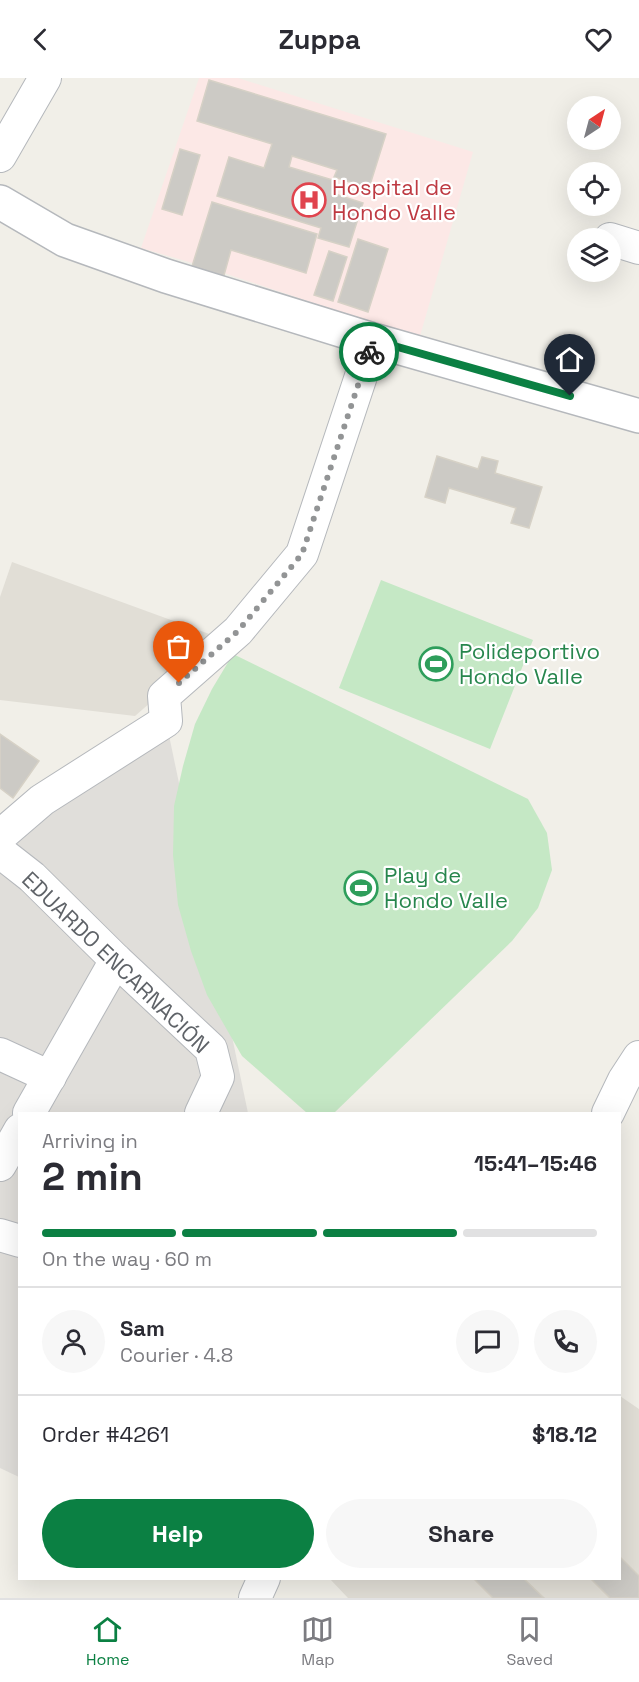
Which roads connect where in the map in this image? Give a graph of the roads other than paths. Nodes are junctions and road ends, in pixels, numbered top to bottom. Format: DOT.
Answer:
graph roads {
  1 [pos="45,78"];
  2 [pos="0,156"];
  3 [pos="0,202"];
  4 [pos="621,242"];
  5 [pos="639,248"];
  6 [pos="373,340"];
  7 [pos="639,416"];
  8 [pos="0,836"];
  9 [pos="0,852"];
  10 [pos="116,960"];
  11 [pos="0,1054"];
  12 [pos="639,1057"];
  13 [pos="50,1077"];
  14 [pos="30,1112"];
  15 [pos="201,1112"];
  16 [pos="608,1112"];
  17 [pos="18,1134"];
  18 [pos="0,1165"];
  19 [pos="263,1580"];
  20 [pos="255,1598"];
  1 -- 2 [label="street"];
  3 -- 6 [label="street"];
  4 -- 5 [label="street"];
  6 -- 7 [label="street"];
  6 -- 8 [label="street"];
  9 -- 10 [label="street, EDUARDO ENCARNACIÓN"];
  10 -- 13 [label="street"];
  10 -- 15 [label="street, EDUARDO ENCARNACIÓN"];
  11 -- 13 [label="street"];
  12 -- 16 [label="street"];
  13 -- 14 [label="street"];
  17 -- 18 [label="street"];
  19 -- 20 [label="street"];
}
